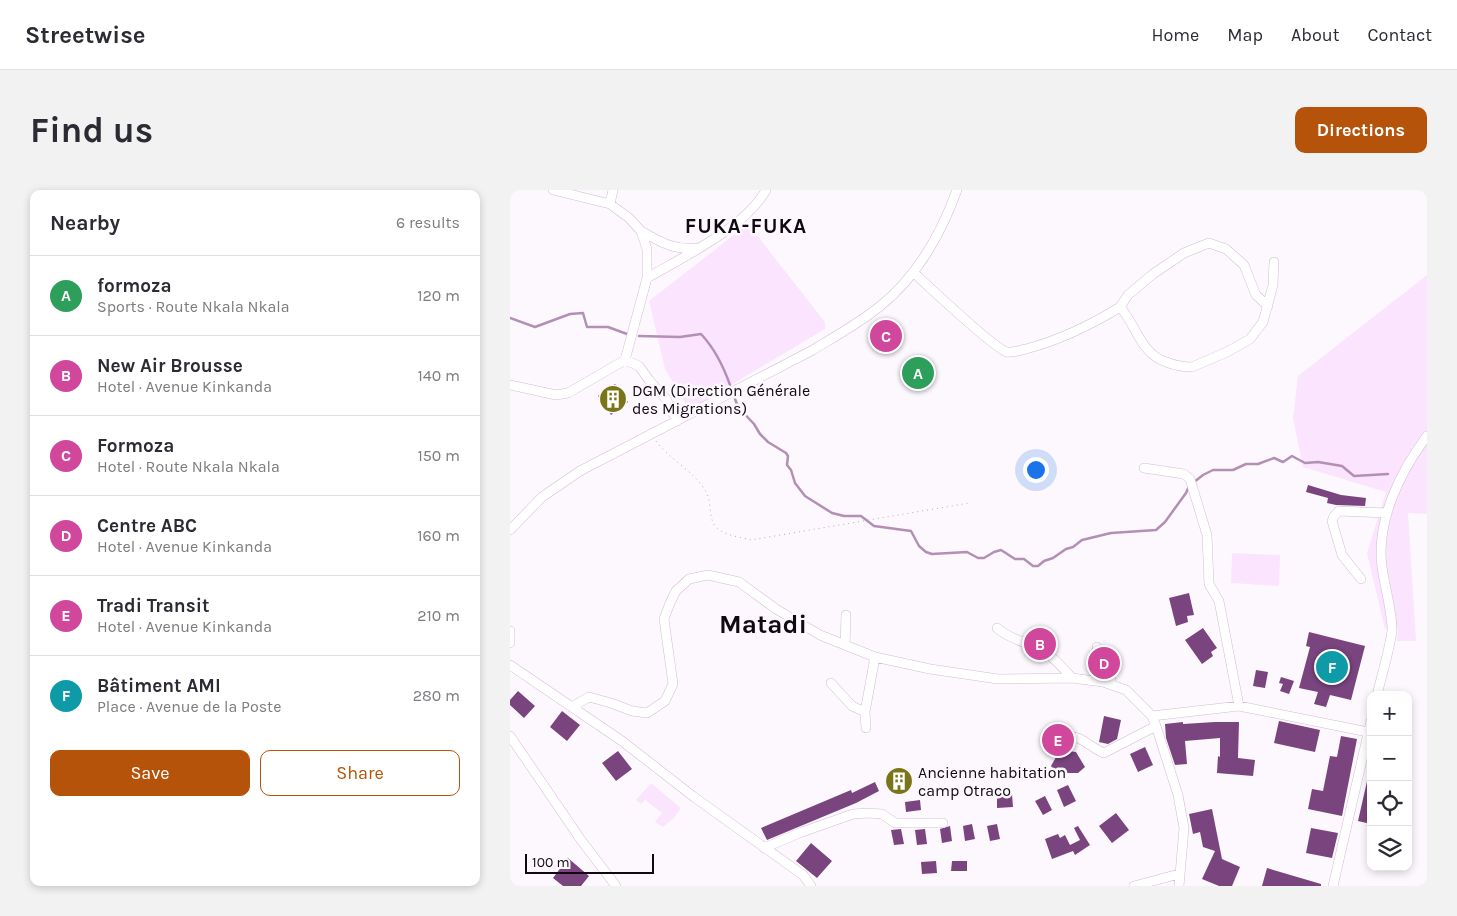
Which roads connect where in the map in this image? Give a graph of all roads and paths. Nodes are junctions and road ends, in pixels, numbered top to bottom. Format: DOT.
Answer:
graph roads {
  1 [pos="553,190"];
  2 [pos="613,190"];
  3 [pos="766,190"];
  4 [pos="957,190"];
  5 [pos="610,204"];
  6 [pos="641,231"];
  7 [pos="699,247"];
  8 [pos="1274,262"];
  9 [pos="914,272"];
  10 [pos="647,278"];
  11 [pos="1268,306"];
  12 [pos="1120,307"];
  13 [pos="625,360"];
  14 [pos="510,385"];
  15 [pos="677,421"];
  16 [pos="652,434"];
  17 [pos="1427,436"];
  18 [pos="1144,468"];
  19 [pos="969,503"];
  20 [pos="1387,514"];
  21 [pos="510,530"];
  22 [pos="1361,579"];
  23 [pos="846,615"];
  24 [pos="997,628"];
  25 [pos="510,631"];
  26 [pos="510,643"];
  27 [pos="845,645"];
  28 [pos="1097,647"];
  29 [pos="875,657"];
  30 [pos="510,665"];
  31 [pos="1072,678"];
  32 [pos="831,683"];
  33 [pos="1112,685"];
  34 [pos="1378,691"];
  35 [pos="1239,706"];
  36 [pos="572,708"];
  37 [pos="865,712"];
  38 [pos="1152,716"];
  39 [pos="1156,726"];
  40 [pos="866,728"];
  41 [pos="1367,732"];
  42 [pos="510,736"];
  43 [pos="1367,736"];
  44 [pos="1059,738"];
  45 [pos="943,823"];
  46 [pos="764,848"];
  47 [pos="1179,874"];
  48 [pos="616,886"];
  49 [pos="811,886"];
  50 [pos="1134,886"];
  51 [pos="1179,886"];
  52 [pos="1333,886"];
  1 -- 5 [label="street"];
  2 -- 5 [label="street"];
  3 -- 7 [label="street"];
  4 -- 9 [label="street"];
  5 -- 6 [label="street"];
  6 -- 7 [label="street"];
  6 -- 10 [label="street"];
  7 -- 10 [label="street"];
  8 -- 11 [label="street"];
  9 -- 12 [label="street"];
  9 -- 15 [label="street"];
  10 -- 13 [label="street"];
  11 -- 12 [label="street"];
  11 -- 12 [label="street"];
  13 -- 14 [label="street"];
  13 -- 15 [label="street"];
  15 -- 16 [label="street"];
  16 -- 19 [label="path"];
  16 -- 21 [label="street"];
  17 -- 20 [label="street"];
  18 -- 35 [label="street"];
  20 -- 22 [label="street"];
  20 -- 34 [label="street"];
  23 -- 27 [label="street"];
  24 -- 31 [label="street"];
  25 -- 26 [label="street"];
  27 -- 29 [label="street"];
  27 -- 36 [label="street"];
  28 -- 33 [label="street"];
  29 -- 31 [label="street"];
  29 -- 37 [label="street"];
  30 -- 36 [label="street"];
  31 -- 33 [label="street"];
  32 -- 37 [label="street"];
  33 -- 38 [label="street"];
  35 -- 38 [label="street"];
  35 -- 41 [label="street"];
  36 -- 46 [label="street"];
  37 -- 40 [label="street"];
  38 -- 39 [label="street"];
  39 -- 44 [label="street"];
  39 -- 47 [label="street"];
  42 -- 48 [label="street"];
  43 -- 52 [label="street"];
  45 -- 46 [label="street"];
  46 -- 49 [label="street"];
  47 -- 50 [label="street"];
  47 -- 51 [label="street"];
}
